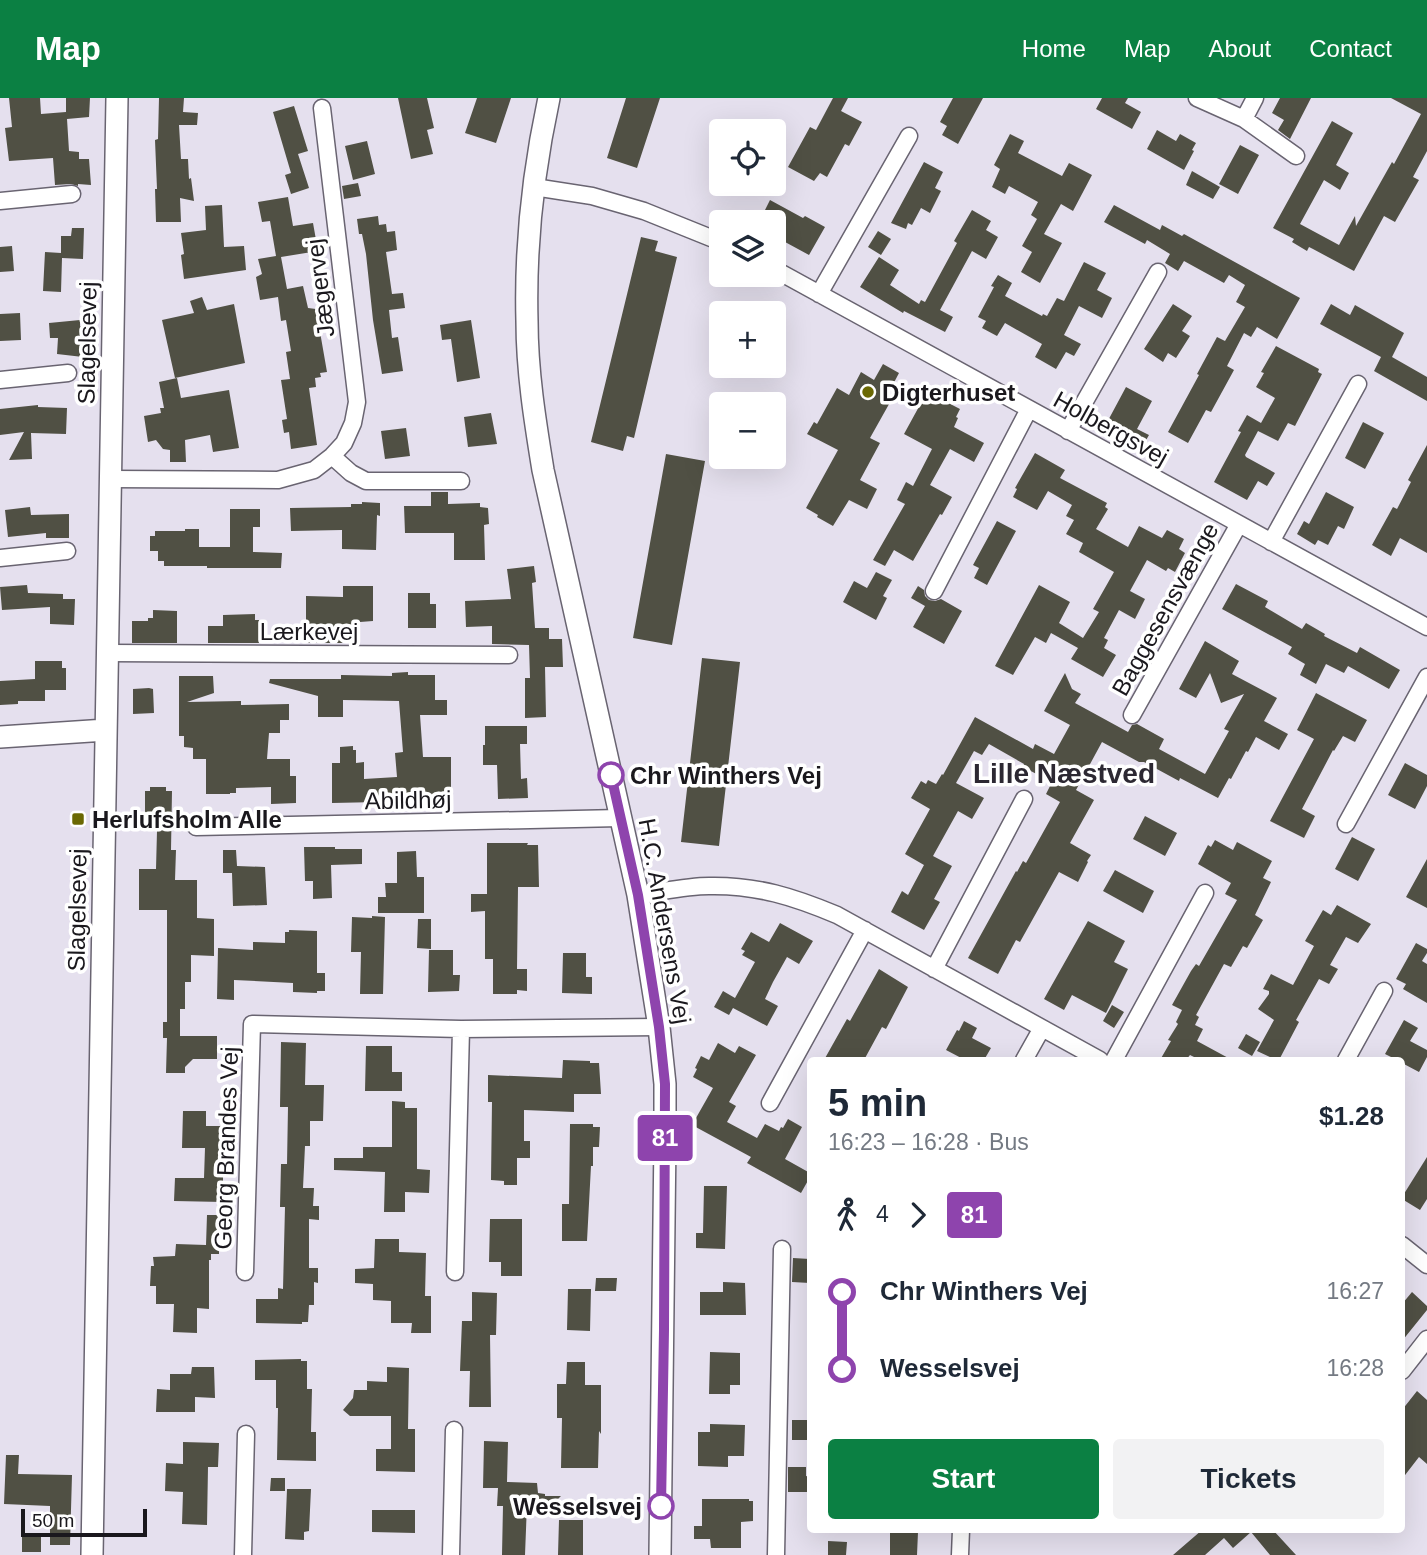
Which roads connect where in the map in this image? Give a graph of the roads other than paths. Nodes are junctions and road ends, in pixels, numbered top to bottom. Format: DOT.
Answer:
graph roads {
  1 [pos="117,98"];
  2 [pos="549,98"];
  3 [pos="1197,98"];
  4 [pos="1255,98"];
  5 [pos="322,108"];
  6 [pos="1244,119"];
  7 [pos="909,136"];
  8 [pos="1296,156"];
  9 [pos="534,187"];
  10 [pos="72,194"];
  11 [pos="0,201"];
  12 [pos="709,237"];
  13 [pos="1158,272"];
  14 [pos="786,276"];
  15 [pos="819,294"];
  16 [pos="68,373"];
  17 [pos="0,380"];
  18 [pos="1358,384"];
  19 [pos="1029,409"];
  20 [pos="1068,431"];
  21 [pos="332,456"];
  22 [pos="111,478"];
  23 [pos="461,481"];
  24 [pos="1238,524"];
  25 [pos="1271,542"];
  26 [pos="67,551"];
  27 [pos="0,558"];
  28 [pos="933,591"];
  29 [pos="1427,628"];
  30 [pos="108,653"];
  31 [pos="509,655"];
  32 [pos="1427,677"];
  33 [pos="1132,716"];
  34 [pos="106,730"];
  35 [pos="0,737"];
  36 [pos="1024,799"];
  37 [pos="620,818"];
  38 [pos="1346,824"];
  39 [pos="196,827"];
  40 [pos="1205,892"];
  41 [pos="638,895"];
  42 [pos="864,930"];
  43 [pos="934,969"];
  44 [pos="1384,991"];
  45 [pos="659,1027"];
  46 [pos="1042,1028"];
  47 [pos="461,1029"];
  48 [pos="1026,1057"];
  49 [pos="1095,1057"];
  50 [pos="1116,1057"];
  51 [pos="1348,1057"];
  52 [pos="770,1103"];
  53 [pos="1405,1247"];
  54 [pos="782,1249"];
  55 [pos="1427,1265"];
  56 [pos="246,1272"];
  57 [pos="455,1272"];
  58 [pos="1427,1339"];
  59 [pos="1405,1367"];
  60 [pos="454,1430"];
  61 [pos="246,1434"];
  62 [pos="961,1533"];
  63 [pos="92,1555"];
  64 [pos="243,1555"];
  65 [pos="451,1555"];
  66 [pos="660,1555"];
  67 [pos="776,1555"];
  68 [pos="960,1555"];
  1 -- 22 [label="street, Slagelsevej"];
  2 -- 9 [label="street, H.C. Andersens Vej"];
  3 -- 6 [label="street"];
  4 -- 6 [label="street"];
  5 -- 21 [label="street, Jægervej"];
  6 -- 8 [label="street"];
  7 -- 15 [label="street"];
  9 -- 12 [label="street"];
  9 -- 37 [label="street, H.C. Andersens Vej"];
  10 -- 11 [label="street"];
  13 -- 20 [label="street"];
  14 -- 15 [label="street, Holbergsvej"];
  15 -- 19 [label="street, Holbergsvej"];
  16 -- 17 [label="street"];
  18 -- 25 [label="street"];
  19 -- 20 [label="street, Holbergsvej"];
  19 -- 28 [label="street"];
  20 -- 24 [label="street, Holbergsvej"];
  21 -- 22 [label="street, Jægervej"];
  21 -- 23 [label="street"];
  22 -- 30 [label="street, Slagelsevej"];
  24 -- 25 [label="street, Holbergsvej"];
  24 -- 33 [label="street, Baggesensvænge"];
  25 -- 29 [label="street, Holbergsvej"];
  26 -- 27 [label="street"];
  30 -- 31 [label="street, Lærkevej"];
  30 -- 34 [label="street, Slagelsevej"];
  32 -- 38 [label="street"];
  34 -- 35 [label="street"];
  34 -- 63 [label="street, Slagelsevej"];
  36 -- 43 [label="street"];
  37 -- 39 [label="street, Abildhøj"];
  37 -- 41 [label="street, H.C. Andersens Vej"];
  40 -- 50 [label="street"];
  41 -- 42 [label="street"];
  41 -- 45 [label="street, H.C. Andersens Vej"];
  42 -- 43 [label="street"];
  42 -- 52 [label="street"];
  43 -- 46 [label="street"];
  44 -- 51 [label="street"];
  45 -- 47 [label="street, Georg Brandes Vej"];
  45 -- 66 [label="street, H.C. Andersens Vej"];
  46 -- 48 [label="street"];
  46 -- 49 [label="street"];
  47 -- 56 [label="street, Georg Brandes Vej"];
  47 -- 57 [label="street"];
  53 -- 55 [label="street"];
  54 -- 67 [label="street"];
  58 -- 59 [label="street"];
  60 -- 65 [label="street"];
  61 -- 64 [label="street"];
  62 -- 68 [label="street"];
}
